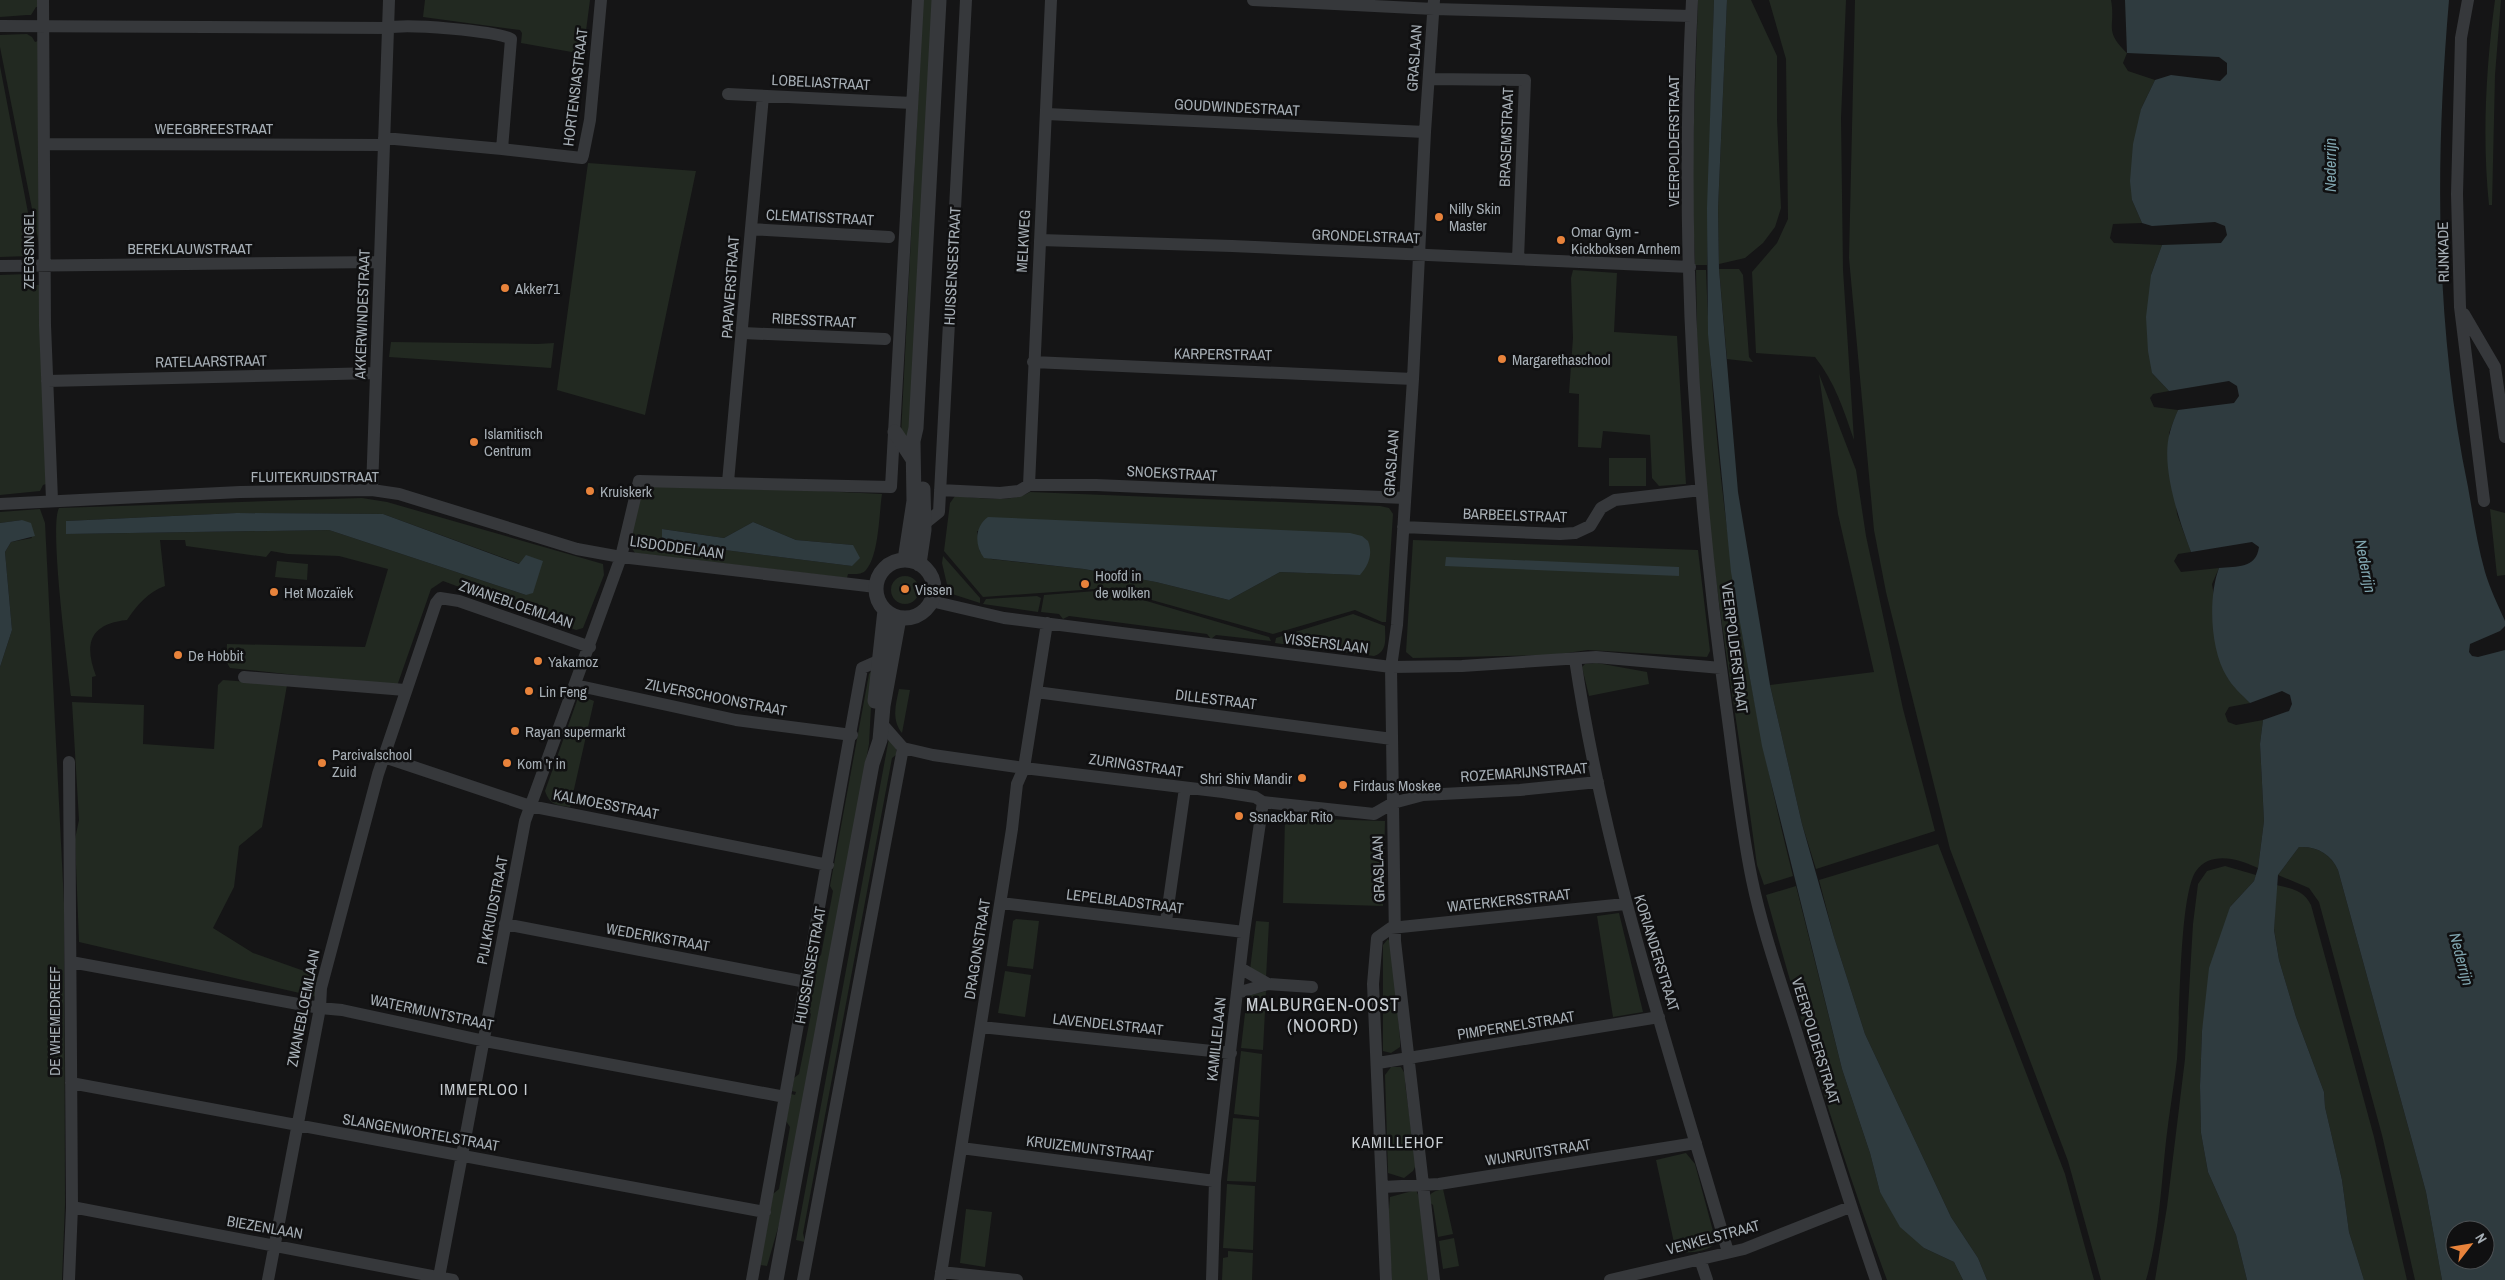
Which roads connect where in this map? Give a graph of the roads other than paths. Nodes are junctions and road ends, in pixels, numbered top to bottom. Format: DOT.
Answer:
graph roads {
  1 [pos="43,0"];
  2 [pos="389,0"];
  3 [pos="602,0"];
  4 [pos="918,0"];
  5 [pos="939,0"];
  6 [pos="966,0"];
  7 [pos="1051,0"];
  8 [pos="1253,0"];
  9 [pos="1692,0"];
  10 [pos="2468,0"];
  11 [pos="1434,4"];
  12 [pos="1691,16"];
  13 [pos="43,24"];
  14 [pos="0,26"];
  15 [pos="388,28"];
  16 [pos="1429,79"];
  17 [pos="728,94"];
  18 [pos="762,96"];
  19 [pos="912,103"];
  20 [pos="1047,114"];
  21 [pos="1425,132"];
  22 [pos="384,141"];
  23 [pos="44,144"];
  24 [pos="502,149"];
  25 [pos="751,229"];
  26 [pos="889,237"];
  27 [pos="1040,240"];
  28 [pos="1418,254"];
  29 [pos="1518,258"];
  30 [pos="380,262"];
  31 [pos="45,265"];
  32 [pos="0,266"];
  33 [pos="1690,268"];
  34 [pos="2460,307"];
  35 [pos="743,333"];
  36 [pos="884,339"];
  37 [pos="1033,362"];
  38 [pos="376,373"];
  39 [pos="1413,379"];
  40 [pos="47,381"];
  41 [pos="916,428"];
  42 [pos="895,432"];
  43 [pos="2505,437"];
  44 [pos="912,458"];
  45 [pos="728,482"];
  46 [pos="1029,484"];
  47 [pos="372,490"];
  48 [pos="940,490"];
  49 [pos="1701,490"];
  50 [pos="1405,498"];
  51 [pos="52,500"];
  52 [pos="2484,502"];
  53 [pos="0,504"];
  54 [pos="924,524"];
  55 [pos="1403,527"];
  56 [pos="621,558"];
  57 [pos="912,562"];
  58 [pos="876,587"];
  59 [pos="932,601"];
  60 [pos="885,610"];
  61 [pos="899,618"];
  62 [pos="1047,624"];
  63 [pos="590,647"];
  64 [pos="1575,659"];
  65 [pos="878,661"];
  66 [pos="1391,667"];
  67 [pos="1720,668"];
  68 [pos="244,677"];
  69 [pos="575,685"];
  70 [pos="405,690"];
  71 [pos="1036,692"];
  72 [pos="882,724"];
  73 [pos="852,735"];
  74 [pos="1392,739"];
  75 [pos="903,748"];
  76 [pos="384,757"];
  77 [pos="69,762"];
  78 [pos="872,764"];
  79 [pos="1024,768"];
  80 [pos="1598,782"];
  81 [pos="1185,788"];
  82 [pos="1263,802"];
  83 [pos="1393,803"];
  84 [pos="530,806"];
  85 [pos="828,865"];
  86 [pos="1001,903"];
  87 [pos="1625,904"];
  88 [pos="1166,921"];
  89 [pos="505,924"];
  90 [pos="1396,928"];
  91 [pos="1244,932"];
  92 [pos="71,962"];
  93 [pos="1240,968"];
  94 [pos="806,982"];
  95 [pos="1268,984"];
  96 [pos="1312,987"];
  97 [pos="1237,993"];
  98 [pos="320,1008"];
  99 [pos="1659,1017"];
  100 [pos="981,1027"];
  101 [pos="485,1041"];
  102 [pos="1231,1053"];
  103 [pos="1408,1057"];
  104 [pos="1378,1063"];
  105 [pos="71,1083"];
  106 [pos="785,1097"];
  107 [pos="296,1126"];
  108 [pos="1696,1143"];
  109 [pos="961,1148"];
  110 [pos="463,1157"];
  111 [pos="1215,1180"];
  112 [pos="1422,1184"];
  113 [pos="1383,1188"];
  114 [pos="72,1207"];
  115 [pos="1850,1207"];
  116 [pos="765,1212"];
  117 [pos="274,1244"];
  118 [pos="1728,1252"];
  119 [pos="1700,1259"];
  120 [pos="941,1276"];
  121 [pos="438,1279"];
  122 [pos="69,1280"];
  123 [pos="268,1280"];
  124 [pos="453,1280"];
  125 [pos="752,1280"];
  126 [pos="776,1280"];
  127 [pos="803,1280"];
  128 [pos="1017,1280"];
  129 [pos="1212,1280"];
  130 [pos="1386,1280"];
  131 [pos="1434,1280"];
  132 [pos="1610,1280"];
  133 [pos="1707,1280"];
  134 [pos="1876,1280"];
  1 -- 13 [label="street, ZEEGSINGEL"];
  2 -- 15 [label="street, AKKERWINDESTRAAT"];
  3 -- 24 [label="street, HORTENSIASTRAAT"];
  4 -- 19 [label="street"];
  5 -- 41 [label="street, HUISSENSESTRAAT"];
  6 -- 48 [label="street, HUISSENSESTRAAT"];
  7 -- 20 [label="street, MELKWEG"];
  8 -- 11 [label="street"];
  9 -- 12 [label="street, VEERPOLDERSTRAAT"];
  10 -- 34 [label="street, RIJNKADE"];
  11 -- 12 [label="street"];
  11 -- 16 [label="street, GRASLAAN"];
  12 -- 33 [label="street, VEERPOLDERSTRAAT"];
  13 -- 14 [label="street"];
  13 -- 15 [label="street"];
  13 -- 23 [label="street, ZEEGSINGEL"];
  15 -- 22 [label="street, AKKERWINDESTRAAT"];
  15 -- 24 [label="street"];
  16 -- 21 [label="street, GRASLAAN"];
  16 -- 29 [label="street, BRASEMSTRAAT"];
  17 -- 18 [label="street, LOBELIASTRAAT"];
  18 -- 19 [label="street, LOBELIASTRAAT"];
  18 -- 25 [label="street, PAPAVERSTRAAT"];
  19 -- 42 [label="street"];
  20 -- 21 [label="street, GOUDWINDESTRAAT"];
  20 -- 27 [label="street, MELKWEG"];
  21 -- 28 [label="street, GRASLAAN"];
  22 -- 23 [label="street, WEEGBREESTRAAT"];
  22 -- 24 [label="street"];
  22 -- 30 [label="street, AKKERWINDESTRAAT"];
  23 -- 31 [label="street, ZEEGSINGEL"];
  25 -- 26 [label="street, CLEMATISSTRAAT"];
  25 -- 35 [label="street, PAPAVERSTRAAT"];
  27 -- 28 [label="street, GRONDELSTRAAT"];
  27 -- 37 [label="street, MELKWEG"];
  28 -- 29 [label="street, GRONDELSTRAAT"];
  28 -- 39 [label="street, GRASLAAN"];
  29 -- 33 [label="street, GRONDELSTRAAT"];
  30 -- 31 [label="street, BEREKLAUWSTRAAT"];
  30 -- 38 [label="street, AKKERWINDESTRAAT"];
  31 -- 32 [label="street, BEREKLAUWSTRAAT"];
  31 -- 40 [label="street, ZEEGSINGEL"];
  33 -- 49 [label="street, VEERPOLDERSTRAAT"];
  34 -- 43 [label="street"];
  34 -- 52 [label="street, RIJNKADE"];
  35 -- 36 [label="street, RIBESSTRAAT"];
  35 -- 45 [label="street, PAPAVERSTRAAT"];
  37 -- 39 [label="street, KARPERSTRAAT"];
  37 -- 46 [label="street, MELKWEG"];
  38 -- 40 [label="street, RATELAARSTRAAT"];
  38 -- 47 [label="street, AKKERWINDESTRAAT"];
  39 -- 50 [label="street, GRASLAAN"];
  40 -- 51 [label="street, ZEEGSINGEL"];
  41 -- 44 [label="street, HUISSENSESTRAAT"];
  41 -- 54 [label="street, HUISSENSESTRAAT"];
  42 -- 44 [label="street"];
  42 -- 45 [label="street, LISDODDELAAN"];
  44 -- 57 [label="street, HUISSENSESTRAAT"];
  45 -- 56 [label="street, LISDODDELAAN"];
  46 -- 48 [label="street, SNOEKSTRAAT"];
  46 -- 50 [label="street, SNOEKSTRAAT"];
  47 -- 51 [label="street, FLUITEKRUIDSTRAAT"];
  47 -- 56 [label="street, FLUITEKRUIDSTRAAT"];
  48 -- 54 [label="street, HUISSENSESTRAAT"];
  49 -- 55 [label="street, BARBEELSTRAAT"];
  49 -- 67 [label="street, VEERPOLDERSTRAAT"];
  50 -- 55 [label="street, GRASLAAN"];
  51 -- 53 [label="street, FLUITEKRUIDSTRAAT"];
  54 -- 57 [label="street, HUISSENSESTRAAT"];
  55 -- 66 [label="street, GRASLAAN"];
  56 -- 58 [label="street, LISDODDELAAN"];
  56 -- 63 [label="street, PIJLKRUIDSTRAAT"];
  57 -- 58 [label="street"];
  57 -- 59 [label="street"];
  58 -- 60 [label="street"];
  59 -- 61 [label="street"];
  59 -- 62 [label="street, VISSERSLAAN"];
  60 -- 61 [label="street"];
  60 -- 65 [label="street, HUISSENSESTRAAT"];
  61 -- 72 [label="street, HUISSENSESTRAAT"];
  62 -- 66 [label="street, VISSERSLAAN"];
  62 -- 71 [label="street, DRAGONSTRAAT"];
  63 -- 69 [label="street, PIJLKRUIDSTRAAT"];
  63 -- 70 [label="street, ZWANEBLOEMLAAN"];
  64 -- 66 [label="street, VISSERSLAAN"];
  64 -- 67 [label="street, VISSERSLAAN"];
  64 -- 80 [label="street, KORIANDERSTRAAT"];
  65 -- 73 [label="street, HUISSENSESTRAAT"];
  65 -- 78 [label="street, HUISSENSESTRAAT"];
  66 -- 74 [label="street, GRASLAAN"];
  67 -- 115 [label="street, VEERPOLDERSTRAAT"];
  68 -- 70 [label="street"];
  69 -- 73 [label="street, ZILVERSCHOONSTRAAT"];
  69 -- 84 [label="street, PIJLKRUIDSTRAAT"];
  70 -- 76 [label="street, ZWANEBLOEMLAAN"];
  71 -- 74 [label="street, DILLESTRAAT"];
  71 -- 79 [label="street, DRAGONSTRAAT"];
  72 -- 75 [label="street"];
  72 -- 78 [label="street, HUISSENSESTRAAT"];
  73 -- 85 [label="street, HUISSENSESTRAAT"];
  74 -- 83 [label="street, GRASLAAN"];
  75 -- 79 [label="street, ZURINGSTRAAT"];
  75 -- 127 [label="street"];
  76 -- 84 [label="street, KALMOESSTRAAT"];
  76 -- 98 [label="street, ZWANEBLOEMLAAN"];
  77 -- 92 [label="street, DE WHEMEDREEF"];
  78 -- 126 [label="street, HUISSENSESTRAAT"];
  79 -- 81 [label="street, ZURINGSTRAAT"];
  79 -- 86 [label="street, DRAGONSTRAAT"];
  80 -- 83 [label="street, ROZEMARIJNSTRAAT"];
  80 -- 87 [label="street, KORIANDERSTRAAT"];
  81 -- 82 [label="street, ZURINGSTRAAT"];
  81 -- 88 [label="street"];
  82 -- 83 [label="street, ZURINGSTRAAT"];
  82 -- 91 [label="street, KAMILLELAAN"];
  83 -- 90 [label="street, GRASLAAN"];
  84 -- 85 [label="street, KALMOESSTRAAT"];
  84 -- 89 [label="street, PIJLKRUIDSTRAAT"];
  85 -- 94 [label="street, HUISSENSESTRAAT"];
  86 -- 88 [label="street, LEPELBLADSTRAAT"];
  86 -- 100 [label="street, DRAGONSTRAAT"];
  87 -- 90 [label="street, WATERKERSSTRAAT"];
  87 -- 99 [label="street, KORIANDERSTRAAT"];
  88 -- 91 [label="street, LEPELBLADSTRAAT"];
  89 -- 94 [label="street, WEDERIKSTRAAT"];
  89 -- 101 [label="street, PIJLKRUIDSTRAAT"];
  90 -- 103 [label="street, GRASLAAN"];
  90 -- 104 [label="street"];
  91 -- 93 [label="street, KAMILLELAAN"];
  92 -- 98 [label="street, WATERMUNTSTRAAT"];
  92 -- 105 [label="street, DE WHEMEDREEF"];
  93 -- 95 [label="street"];
  93 -- 97 [label="street, KAMILLELAAN"];
  94 -- 106 [label="street, HUISSENSESTRAAT"];
  95 -- 96 [label="street"];
  95 -- 97 [label="street"];
  97 -- 102 [label="street, KAMILLELAAN"];
  98 -- 101 [label="street, WATERMUNTSTRAAT"];
  98 -- 107 [label="street, ZWANEBLOEMLAAN"];
  99 -- 103 [label="street, PIMPERNELSTRAAT"];
  99 -- 108 [label="street, KORIANDERSTRAAT"];
  100 -- 102 [label="street, LAVENDELSTRAAT"];
  100 -- 109 [label="street, DRAGONSTRAAT"];
  101 -- 106 [label="street, WATERMUNTSTRAAT"];
  101 -- 110 [label="street, PIJLKRUIDSTRAAT"];
  102 -- 111 [label="street, KAMILLELAAN"];
  103 -- 104 [label="street, PIMPERNELSTRAAT"];
  103 -- 112 [label="street, GRASLAAN"];
  104 -- 113 [label="street"];
  105 -- 107 [label="street, SLANGENWORTELSTRAAT"];
  105 -- 114 [label="street, DE WHEMEDREEF"];
  106 -- 116 [label="street, HUISSENSESTRAAT"];
  107 -- 110 [label="street, SLANGENWORTELSTRAAT"];
  107 -- 117 [label="street, ZWANEBLOEMLAAN"];
  108 -- 112 [label="street, WIJNRUITSTRAAT"];
  108 -- 118 [label="street, KORIANDERSTRAAT"];
  109 -- 111 [label="street, KRUIZEMUNTSTRAAT"];
  109 -- 120 [label="street, DRAGONSTRAAT"];
  110 -- 116 [label="street, SLANGENWORTELSTRAAT"];
  110 -- 121 [label="street, PIJLKRUIDSTRAAT"];
  111 -- 129 [label="street, KAMILLELAAN"];
  112 -- 113 [label="street, WIJNRUITSTRAAT"];
  112 -- 131 [label="street, GRASLAAN"];
  113 -- 130 [label="street"];
  114 -- 117 [label="street, BIEZENLAAN"];
  114 -- 122 [label="street, DE WHEMEDREEF"];
  115 -- 118 [label="street, VENKELSTRAAT"];
  115 -- 134 [label="street, VEERPOLDERSTRAAT"];
  116 -- 125 [label="street, HUISSENSESTRAAT"];
  117 -- 121 [label="street, BIEZENLAAN"];
  117 -- 123 [label="street, ZWANEBLOEMLAAN"];
  118 -- 119 [label="street, VENKELSTRAAT"];
  119 -- 132 [label="street, VENKELSTRAAT"];
  119 -- 133 [label="street"];
  120 -- 128 [label="street"];
  121 -- 124 [label="street, BIEZENLAAN"];
}
